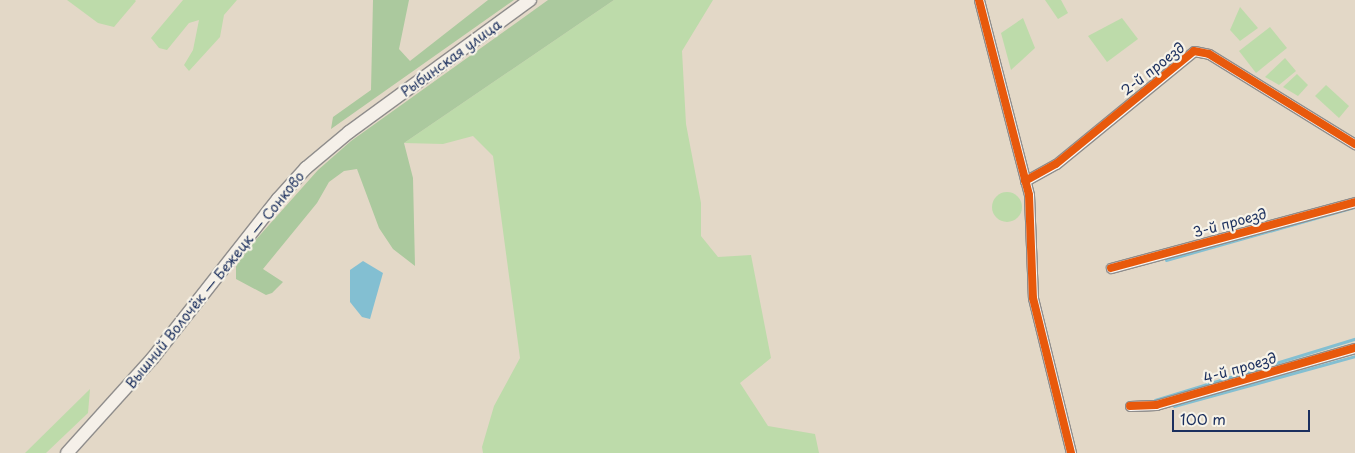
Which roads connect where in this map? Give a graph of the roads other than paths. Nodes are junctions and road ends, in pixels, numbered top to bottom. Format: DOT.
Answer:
graph roads {
  1 [pos="530,0"];
  2 [pos="979,0"];
  3 [pos="372,116"];
  4 [pos="1355,144"];
  5 [pos="1025,181"];
  6 [pos="1355,202"];
  7 [pos="1111,268"];
  8 [pos="1355,348"];
  9 [pos="1130,406"];
  10 [pos="67,453"];
  11 [pos="1071,453"];
  1 -- 3 [label="main road, Рыбинская улица"];
  2 -- 5 [label="street"];
  3 -- 10 [label="main road, Вышний Волочёк — Бежецк — Сонково"];
  4 -- 5 [label="street, 2-й проезд"];
  5 -- 11 [label="street"];
  6 -- 7 [label="street, 3-й проезд"];
  8 -- 9 [label="street, 4-й проезд"];
}
